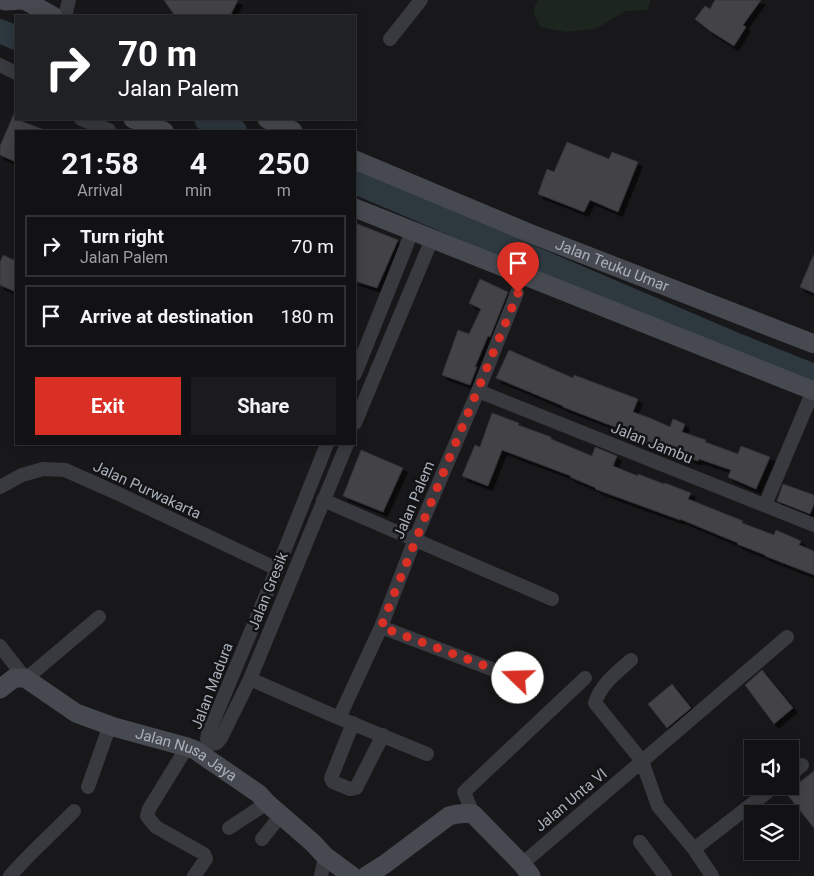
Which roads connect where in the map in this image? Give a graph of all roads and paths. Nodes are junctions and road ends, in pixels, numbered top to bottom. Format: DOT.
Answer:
graph roads {
  1 [pos="2,0"];
  2 [pos="23,0"];
  3 [pos="69,0"];
  4 [pos="421,0"];
  5 [pos="21,15"];
  6 [pos="51,15"];
  7 [pos="65,15"];
  8 [pos="390,39"];
  9 [pos="85,120"];
  10 [pos="136,120"];
  11 [pos="269,120"];
  12 [pos="110,127"];
  13 [pos="161,130"];
  14 [pos="291,130"];
  15 [pos="356,160"];
  16 [pos="356,208"];
  17 [pos="412,231"];
  18 [pos="432,239"];
  19 [pos="518,293"];
  20 [pos="814,344"];
  21 [pos="356,367"];
  22 [pos="377,371"];
  23 [pos="478,391"];
  24 [pos="814,391"];
  25 [pos="356,421"];
  26 [pos="327,445"];
  27 [pos="346,445"];
  28 [pos="0,487"];
  29 [pos="323,500"];
  30 [pos="765,505"];
  31 [pos="814,525"];
  32 [pos="416,539"];
  33 [pos="277,569"];
  34 [pos="552,599"];
  35 [pos="99,617"];
  36 [pos="381,627"];
  37 [pos="787,637"];
  38 [pos="0,646"];
  39 [pos="631,660"];
  40 [pos="25,678"];
  41 [pos="518,678"];
  42 [pos="585,678"];
  43 [pos="250,680"];
  44 [pos="0,688"];
  45 [pos="346,721"];
  46 [pos="110,725"];
  47 [pos="383,735"];
  48 [pos="212,744"];
  49 [pos="187,747"];
  50 [pos="427,754"];
  51 [pos="642,762"];
  52 [pos="802,765"];
  53 [pos="799,767"];
  54 [pos="88,787"];
  55 [pos="763,795"];
  56 [pos="267,803"];
  57 [pos="74,811"];
  58 [pos="473,814"];
  59 [pos="281,815"];
  60 [pos="229,828"];
  61 [pos="262,839"];
  62 [pos="640,842"];
  63 [pos="694,849"];
  64 [pos="325,856"];
  65 [pos="526,870"];
  66 [pos="10,876"];
  67 [pos="194,876"];
  68 [pos="321,876"];
  69 [pos="352,876"];
  70 [pos="366,876"];
  71 [pos="665,876"];
  72 [pos="712,876"];
  1 -- 2 [label="main road"];
  2 -- 5 [label="main road"];
  2 -- 6 [label="main road"];
  3 -- 7 [label="street"];
  4 -- 8 [label="street"];
  9 -- 12 [label="street"];
  10 -- 13 [label="main road"];
  11 -- 14 [label="main road"];
  15 -- 20 [label="main road, Jalan Teuku Umar"];
  16 -- 17 [label="main road"];
  17 -- 18 [label="main road"];
  17 -- 21 [label="street"];
  18 -- 22 [label="street"];
  18 -- 24 [label="main road"];
  19 -- 23 [label="street, Jalan Palem"];
  21 -- 22 [label="street"];
  22 -- 25 [label="street"];
  23 -- 30 [label="street, Jalan Jambu"];
  23 -- 32 [label="street, Jalan Palem"];
  24 -- 30 [label="street"];
  26 -- 33 [label="street, Jalan Madura"];
  27 -- 29 [label="street, Jalan Gresik"];
  28 -- 33 [label="street, Jalan Purwakarta"];
  29 -- 32 [label="street"];
  29 -- 43 [label="street, Jalan Gresik"];
  30 -- 31 [label="street, Jalan Jambu"];
  32 -- 34 [label="street"];
  32 -- 36 [label="street, Jalan Palem"];
  33 -- 48 [label="street, Jalan Madura"];
  35 -- 40 [label="street"];
  36 -- 41 [label="street"];
  36 -- 45 [label="street, Jalan Palem"];
  37 -- 51 [label="street, Jalan Unta VI"];
  38 -- 40 [label="street"];
  39 -- 51 [label="street"];
  40 -- 44 [label="main road"];
  40 -- 46 [label="main road, Jalan Nusa Jaya"];
  42 -- 58 [label="street"];
  43 -- 45 [label="street"];
  43 -- 48 [label="street, Jalan Gresik"];
  45 -- 47 [label="street"];
  45 -- 47 [label="street, Jalan Palem"];
  46 -- 49 [label="main road, Jalan Nusa Jaya"];
  46 -- 54 [label="street"];
  47 -- 50 [label="street"];
  49 -- 56 [label="main road, Jalan Nusa Jaya"];
  49 -- 67 [label="street"];
  51 -- 63 [label="street"];
  51 -- 65 [label="street, Jalan Unta VI"];
  52 -- 53 [label="street"];
  55 -- 63 [label="street"];
  56 -- 59 [label="main road, Jalan Nusa Jaya"];
  56 -- 60 [label="street"];
  57 -- 66 [label="street"];
  58 -- 65 [label="main road"];
  58 -- 70 [label="main road"];
  59 -- 61 [label="street"];
  59 -- 64 [label="main road, Jalan Nusa Jaya"];
  62 -- 71 [label="street"];
  63 -- 72 [label="street"];
  64 -- 68 [label="street"];
  64 -- 69 [label="main road, Jalan Nusa Jaya"];
}
